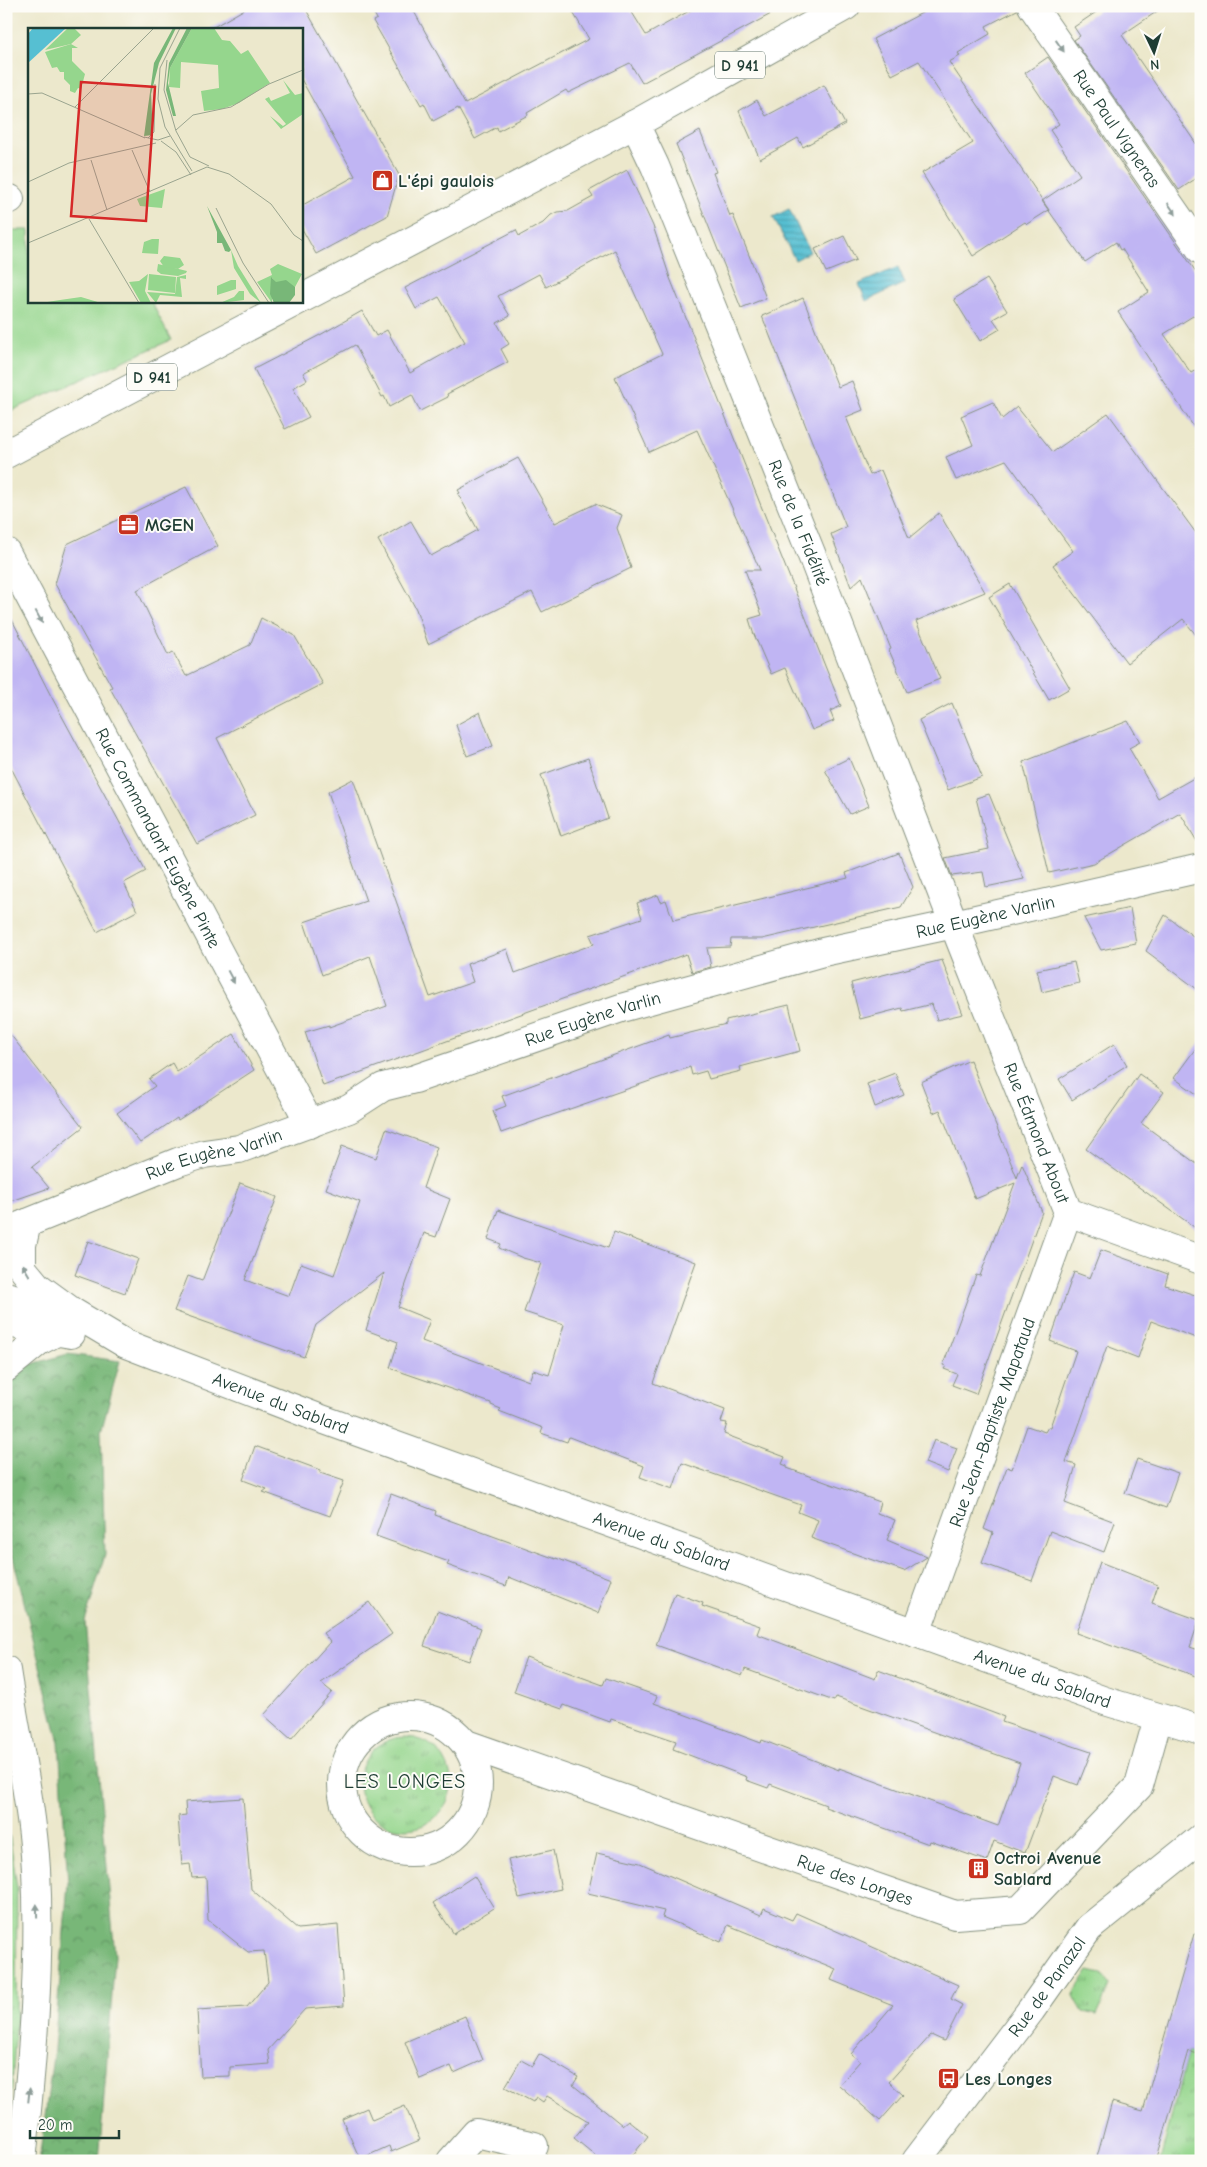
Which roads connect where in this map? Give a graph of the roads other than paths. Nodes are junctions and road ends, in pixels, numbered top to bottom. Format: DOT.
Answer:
graph roads {
  1 [pos="846,6"];
  2 [pos="1032,6"];
  3 [pos="635,124"];
  4 [pos="1201,250"];
  5 [pos="302,298"];
  6 [pos="295,302"];
  7 [pos="6,454"];
  8 [pos="6,552"];
  9 [pos="1201,868"];
  10 [pos="954,924"];
  11 [pos="310,1124"];
  12 [pos="1068,1212"];
  13 [pos="17,1227"];
  14 [pos="1201,1260"];
  15 [pos="6,1296"];
  16 [pos="66,1322"];
  17 [pos="6,1323"];
  18 [pos="6,1368"];
  19 [pos="916,1633"];
  20 [pos="6,1670"];
  21 [pos="6,1691"];
  22 [pos="1158,1718"];
  23 [pos="13,1719"];
  24 [pos="1201,1730"];
  25 [pos="466,1744"];
  26 [pos="1201,1838"];
  27 [pos="534,2146"];
  28 [pos="22,2161"];
  29 [pos="451,2161"];
  30 [pos="916,2161"];
  1 -- 3 [label="main road, D 941"];
  2 -- 4 [label="main road, Rue Paul Vigneras, one-way"];
  3 -- 5 [label="main road, D 941"];
  3 -- 10 [label="main road, Rue de la Fidélité"];
  6 -- 7 [label="main road, D 941"];
  8 -- 11 [label="main road, Rue Commandant Eugène Pinte, one-way"];
  9 -- 10 [label="main road, Rue Eugène Varlin"];
  10 -- 11 [label="main road, Rue Eugène Varlin"];
  10 -- 12 [label="main road, Rue Édmond About"];
  11 -- 13 [label="main road, Rue Eugène Varlin"];
  12 -- 14 [label="main road, Rue Édmond About"];
  12 -- 19 [label="main road, Rue Jean-Baptiste Mapataud"];
  16 -- 13 [label="main road, Avenue du Sablard, one-way"];
  15 -- 16 [label="main road, Avenue du Sablard"];
  16 -- 17 [label="main road, Avenue du Sablard"];
  16 -- 18 [label="main road"];
  16 -- 19 [label="main road, Avenue du Sablard"];
  19 -- 22 [label="main road, Avenue du Sablard"];
  20 -- 23 [label="main road"];
  21 -- 23 [label="main road"];
  22 -- 24 [label="main road, Avenue du Sablard"];
  22 -- 25 [label="main road, Rue des Longes"];
  28 -- 23 [label="main road, one-way"];
  25 -- 25 [label="main road, Rue des Longes"];
  26 -- 30 [label="main road, Rue de Panazol"];
  27 -- 29 [label="main road"];
}
